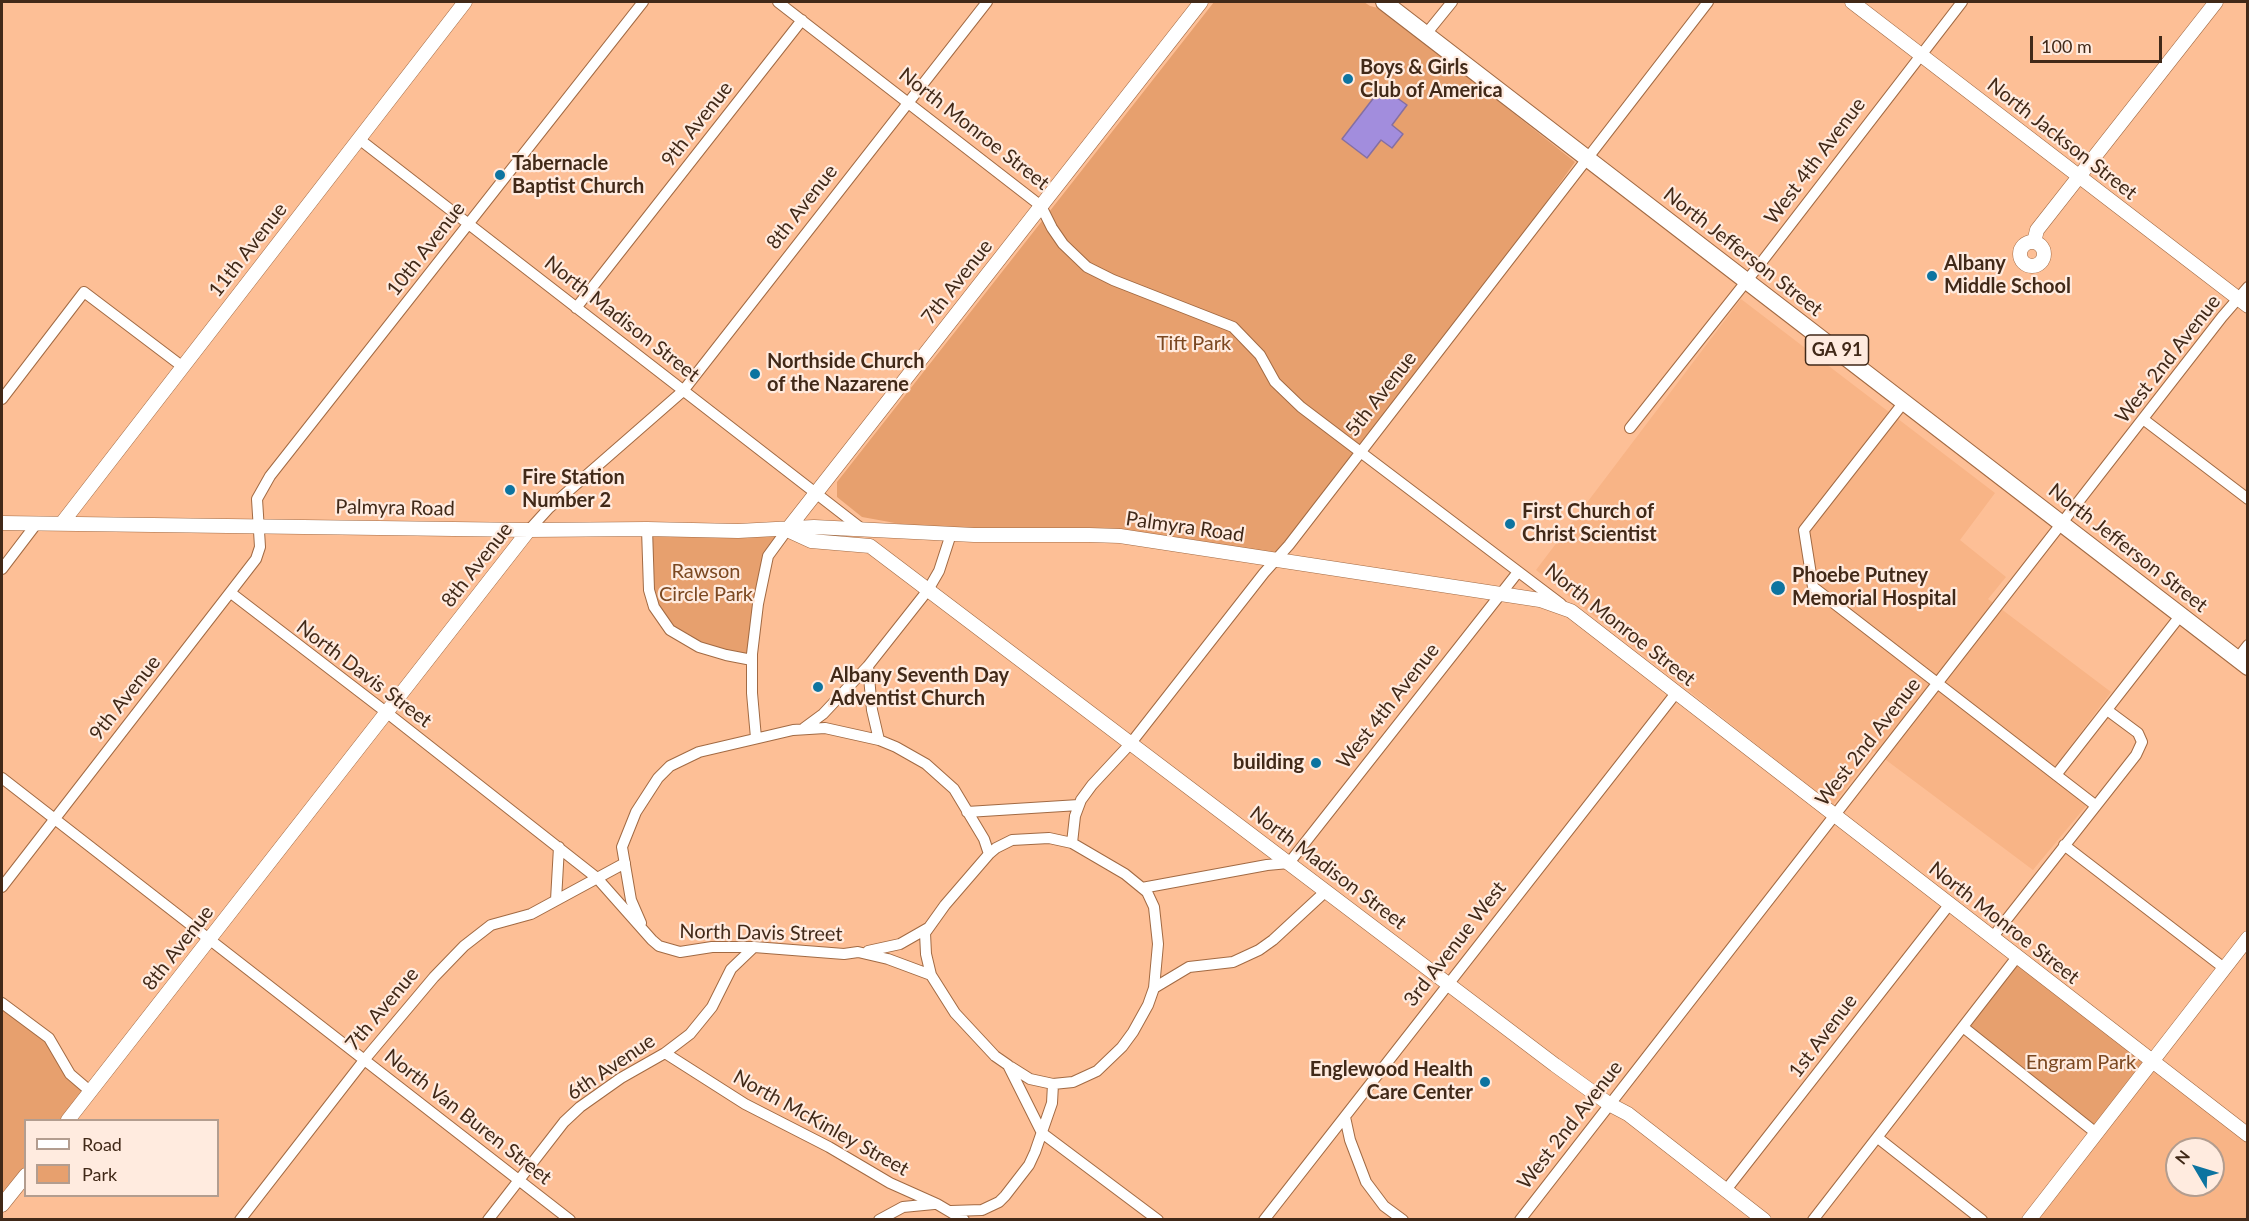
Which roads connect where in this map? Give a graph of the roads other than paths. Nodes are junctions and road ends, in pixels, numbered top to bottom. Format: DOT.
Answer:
graph roads {
  1 [pos="465,2"];
  2 [pos="643,2"];
  3 [pos="778,2"];
  4 [pos="987,2"];
  5 [pos="1201,2"];
  6 [pos="1384,2"];
  7 [pos="1452,2"];
  8 [pos="1708,2"];
  9 [pos="1852,2"];
  10 [pos="1962,2"];
  11 [pos="2216,2"];
  12 [pos="802,20"];
  13 [pos="1426,34"];
  14 [pos="1920,54"];
  15 [pos="908,101"];
  16 [pos="359,139"];
  17 [pos="1587,159"];
  18 [pos="2079,177"];
  19 [pos="1041,206"];
  20 [pos="469,224"];
  21 [pos="2034,242"];
  22 [pos="1746,281"];
  23 [pos="2247,287"];
  24 [pos="2243,302"];
  25 [pos="576,308"];
  26 [pos="183,367"];
  27 [pos="683,391"];
  28 [pos="2,399"];
  29 [pos="1904,402"];
  30 [pos="2143,419"];
  31 [pos="1630,428"];
  32 [pos="1360,450"];
  33 [pos="817,493"];
  34 [pos="2247,499"];
  35 [pos="2,523"];
  36 [pos="37,523"];
  37 [pos="62,523"];
  38 [pos="2062,524"];
  39 [pos="260,525"];
  40 [pos="647,529"];
  41 [pos="862,529"];
  42 [pos="529,530"];
  43 [pos="788,530"];
  44 [pos="951,534"];
  45 [pos="870,546"];
  46 [pos="1275,560"];
  47 [pos="2,569"];
  48 [pos="1518,572"];
  49 [pos="928,590"];
  50 [pos="231,593"];
  51 [pos="1499,595"];
  52 [pos="1571,611"];
  53 [pos="2181,616"];
  54 [pos="2247,645"];
  55 [pos="752,660"];
  56 [pos="2242,663"];
  57 [pos="867,666"];
  58 [pos="1937,683"];
  59 [pos="1676,693"];
  60 [pos="2107,710"];
  61 [pos="386,712"];
  62 [pos="804,729"];
  63 [pos="756,738"];
  64 [pos="879,740"];
  65 [pos="1131,743"];
  66 [pos="2056,775"];
  67 [pos="2,778"];
  68 [pos="1079,805"];
  69 [pos="2095,806"];
  70 [pos="967,812"];
  71 [pos="1834,815"];
  72 [pos="54,819"];
  73 [pos="1072,843"];
  74 [pos="2064,845"];
  75 [pos="559,847"];
  76 [pos="989,854"];
  77 [pos="625,863"];
  78 [pos="1288,863"];
  79 [pos="597,878"];
  80 [pos="2,887"];
  81 [pos="1142,888"];
  82 [pos="1326,891"];
  83 [pos="556,900"];
  84 [pos="1949,905"];
  85 [pos="928,928"];
  86 [pos="646,934"];
  87 [pos="210,938"];
  88 [pos="1992,938"];
  89 [pos="2247,938"];
  90 [pos="754,947"];
  91 [pos="858,952"];
  92 [pos="2017,957"];
  93 [pos="2224,968"];
  94 [pos="931,975"];
  95 [pos="1448,984"];
  96 [pos="1154,988"];
  97 [pos="2,1003"];
  98 [pos="1962,1027"];
  99 [pos="664,1053"];
  100 [pos="365,1059"];
  101 [pos="2151,1061"];
  102 [pos="1008,1065"];
  103 [pos="1053,1084"];
  104 [pos="91,1092"];
  105 [pos="1609,1104"];
  106 [pos="1345,1117"];
  107 [pos="69,1119"];
  108 [pos="1042,1133"];
  109 [pos="2096,1133"];
  110 [pos="2247,1135"];
  111 [pos="1878,1138"];
  112 [pos="24,1178"];
  113 [pos="519,1180"];
  114 [pos="1726,1190"];
  115 [pos="999,1202"];
  116 [pos="937,1204"];
  117 [pos="2,1205"];
  118 [pos="948,1210"];
  119 [pos="240,1220"];
  120 [pos="488,1220"];
  121 [pos="570,1220"];
  122 [pos="879,1220"];
  123 [pos="964,1220"];
  124 [pos="986,1220"];
  125 [pos="1158,1220"];
  126 [pos="1264,1220"];
  127 [pos="1403,1220"];
  128 [pos="1520,1220"];
  129 [pos="1764,1220"];
  130 [pos="1813,1220"];
  131 [pos="1982,1220"];
  132 [pos="2029,1220"];
  1 -- 16 [label="main road, 11th Avenue"];
  2 -- 20 [label="street, 10th Avenue"];
  3 -- 12 [label="street, North Monroe Street"];
  4 -- 15 [label="street, 8th Avenue"];
  5 -- 19 [label="main road, 7th Avenue"];
  6 -- 13 [label="main road, North Jefferson Street / GA 91"];
  7 -- 13 [label="street"];
  8 -- 17 [label="street, 5th Avenue"];
  9 -- 14 [label="main road, North Jackson Street"];
  10 -- 14 [label="street, West 4th Avenue"];
  11 -- 18 [label="main road"];
  12 -- 15 [label="street, North Monroe Street"];
  12 -- 25 [label="street, 9th Avenue"];
  13 -- 17 [label="main road, North Jefferson Street / GA 91"];
  14 -- 18 [label="main road, North Jackson Street"];
  14 -- 22 [label="street, West 4th Avenue"];
  15 -- 19 [label="street, North Monroe Street"];
  15 -- 27 [label="street, 8th Avenue"];
  16 -- 20 [label="street, North Madison Street"];
  16 -- 26 [label="main road, 11th Avenue"];
  17 -- 22 [label="main road, North Jefferson Street / GA 91"];
  17 -- 32 [label="street, 5th Avenue"];
  18 -- 21 [label="main road"];
  18 -- 24 [label="main road, North Jackson Street"];
  19 -- 32 [label="street, North Monroe Street"];
  19 -- 33 [label="main road, 7th Avenue"];
  20 -- 25 [label="street, North Madison Street"];
  20 -- 39 [label="street, 10th Avenue"];
  22 -- 29 [label="main road, North Jefferson Street / GA 91"];
  22 -- 31 [label="street, West 4th Avenue"];
  23 -- 24 [label="street, West 2nd Avenue"];
  24 -- 30 [label="street, West 2nd Avenue"];
  25 -- 27 [label="street, North Madison Street"];
  26 -- 28 [label="street"];
  26 -- 37 [label="main road, 11th Avenue"];
  27 -- 33 [label="street, North Madison Street"];
  27 -- 42 [label="street, 8th Avenue"];
  29 -- 38 [label="main road, North Jefferson Street / GA 91"];
  29 -- 58 [label="street"];
  30 -- 34 [label="street"];
  30 -- 38 [label="street, West 2nd Avenue"];
  32 -- 46 [label="street, 5th Avenue"];
  32 -- 48 [label="street, North Monroe Street"];
  33 -- 41 [label="street, North Madison Street"];
  33 -- 43 [label="main road, 7th Avenue"];
  35 -- 36 [label="main road, Palmyra Road"];
  36 -- 37 [label="main road, Palmyra Road"];
  36 -- 47 [label="street"];
  37 -- 39 [label="main road, Palmyra Road"];
  38 -- 53 [label="main road, North Jefferson Street / GA 91"];
  38 -- 58 [label="street, West 2nd Avenue"];
  39 -- 42 [label="main road, Palmyra Road"];
  39 -- 50 [label="street, 9th Avenue"];
  40 -- 42 [label="main road, Palmyra Road"];
  40 -- 43 [label="main road, Palmyra Road"];
  40 -- 55 [label="street"];
  41 -- 43 [label="main road, Palmyra Road"];
  41 -- 44 [label="main road, Palmyra Road"];
  42 -- 61 [label="main road, 8th Avenue"];
  43 -- 45 [label="main road, Palmyra Road"];
  43 -- 55 [label="street, 7th Avenue"];
  44 -- 46 [label="main road, Palmyra Road"];
  44 -- 49 [label="street"];
  45 -- 49 [label="main road, North Madison Street"];
  46 -- 51 [label="main road, Palmyra Road"];
  46 -- 65 [label="street, 5th Avenue"];
  48 -- 51 [label="street, West 4th Avenue"];
  48 -- 52 [label="street, North Monroe Street"];
  49 -- 57 [label="street"];
  49 -- 65 [label="main road, North Madison Street"];
  50 -- 61 [label="street, North Davis Street"];
  50 -- 72 [label="street, 9th Avenue"];
  51 -- 52 [label="main road, Palmyra Road"];
  51 -- 78 [label="street, West 4th Avenue"];
  52 -- 59 [label="main road, North Monroe Street"];
  53 -- 56 [label="main road, North Jefferson Street / GA 91"];
  53 -- 60 [label="street"];
  54 -- 56 [label="street"];
  55 -- 63 [label="street, 7th Avenue"];
  57 -- 62 [label="street"];
  57 -- 64 [label="street"];
  58 -- 66 [label="street"];
  58 -- 71 [label="street, West 2nd Avenue"];
  59 -- 71 [label="main road, North Monroe Street"];
  59 -- 95 [label="street, 3rd Avenue West"];
  60 -- 66 [label="street"];
  60 -- 69 [label="street"];
  61 -- 75 [label="street, North Davis Street"];
  61 -- 87 [label="main road, 8th Avenue"];
  62 -- 63 [label="street"];
  62 -- 64 [label="street"];
  63 -- 77 [label="street"];
  64 -- 70 [label="street"];
  65 -- 68 [label="street, 5th Avenue"];
  65 -- 78 [label="main road, North Madison Street"];
  66 -- 69 [label="street"];
  67 -- 72 [label="street, North Van Buren Street"];
  68 -- 70 [label="street"];
  68 -- 73 [label="street, 5th Avenue"];
  69 -- 74 [label="street"];
  70 -- 76 [label="street"];
  71 -- 84 [label="main road, North Monroe Street"];
  71 -- 105 [label="street, West 2nd Avenue"];
  72 -- 80 [label="street, 9th Avenue"];
  72 -- 87 [label="street, North Van Buren Street"];
  73 -- 76 [label="street"];
  73 -- 81 [label="street"];
  74 -- 88 [label="street"];
  74 -- 93 [label="street"];
  75 -- 79 [label="street, North Davis Street"];
  75 -- 83 [label="street"];
  76 -- 85 [label="street"];
  77 -- 79 [label="street, 7th Avenue"];
  77 -- 86 [label="street"];
  78 -- 81 [label="street"];
  78 -- 82 [label="main road, North Madison Street"];
  79 -- 83 [label="street, 7th Avenue"];
  79 -- 86 [label="street, North Davis Street"];
  81 -- 96 [label="street"];
  82 -- 95 [label="main road, North Madison Street"];
  82 -- 96 [label="street"];
  83 -- 100 [label="street, 7th Avenue"];
  84 -- 88 [label="main road, North Monroe Street"];
  84 -- 114 [label="street, 1st Avenue"];
  85 -- 91 [label="street"];
  85 -- 94 [label="street"];
  86 -- 90 [label="street, North Davis Street"];
  87 -- 100 [label="street, North Van Buren Street"];
  87 -- 104 [label="main road, 8th Avenue"];
  88 -- 92 [label="main road, North Monroe Street"];
  89 -- 93 [label="main road"];
  90 -- 91 [label="street, North Davis Street"];
  90 -- 99 [label="street, 6th Avenue"];
  91 -- 94 [label="street, North Davis Street"];
  92 -- 98 [label="street"];
  92 -- 101 [label="main road, North Monroe Street"];
  93 -- 101 [label="main road"];
  94 -- 102 [label="street"];
  95 -- 105 [label="main road, North Madison Street"];
  95 -- 106 [label="street, 3rd Avenue West"];
  96 -- 103 [label="street"];
  97 -- 104 [label="street"];
  98 -- 109 [label="street"];
  98 -- 111 [label="street"];
  99 -- 113 [label="street, 6th Avenue"];
  99 -- 116 [label="street, North McKinley Street"];
  100 -- 113 [label="street, North Van Buren Street"];
  100 -- 119 [label="street, 7th Avenue"];
  101 -- 109 [label="main road"];
  101 -- 110 [label="main road, North Monroe Street"];
  102 -- 103 [label="street"];
  102 -- 108 [label="street"];
  103 -- 108 [label="street"];
  104 -- 107 [label="main road, 8th Avenue"];
  105 -- 114 [label="main road, North Madison Street"];
  105 -- 128 [label="street, West 2nd Avenue"];
  106 -- 126 [label="street, 3rd Avenue West"];
  106 -- 127 [label="street"];
  108 -- 115 [label="street"];
  108 -- 125 [label="street"];
  109 -- 132 [label="main road"];
  111 -- 130 [label="street"];
  111 -- 131 [label="street"];
  112 -- 117 [label="main road"];
  113 -- 120 [label="street, 6th Avenue"];
  113 -- 121 [label="street, North Van Buren Street"];
  114 -- 129 [label="main road, North Madison Street"];
  115 -- 118 [label="street"];
  115 -- 124 [label="street"];
  116 -- 118 [label="street, North McKinley Street"];
  116 -- 122 [label="street"];
  118 -- 123 [label="street, North McKinley Street"];
}
